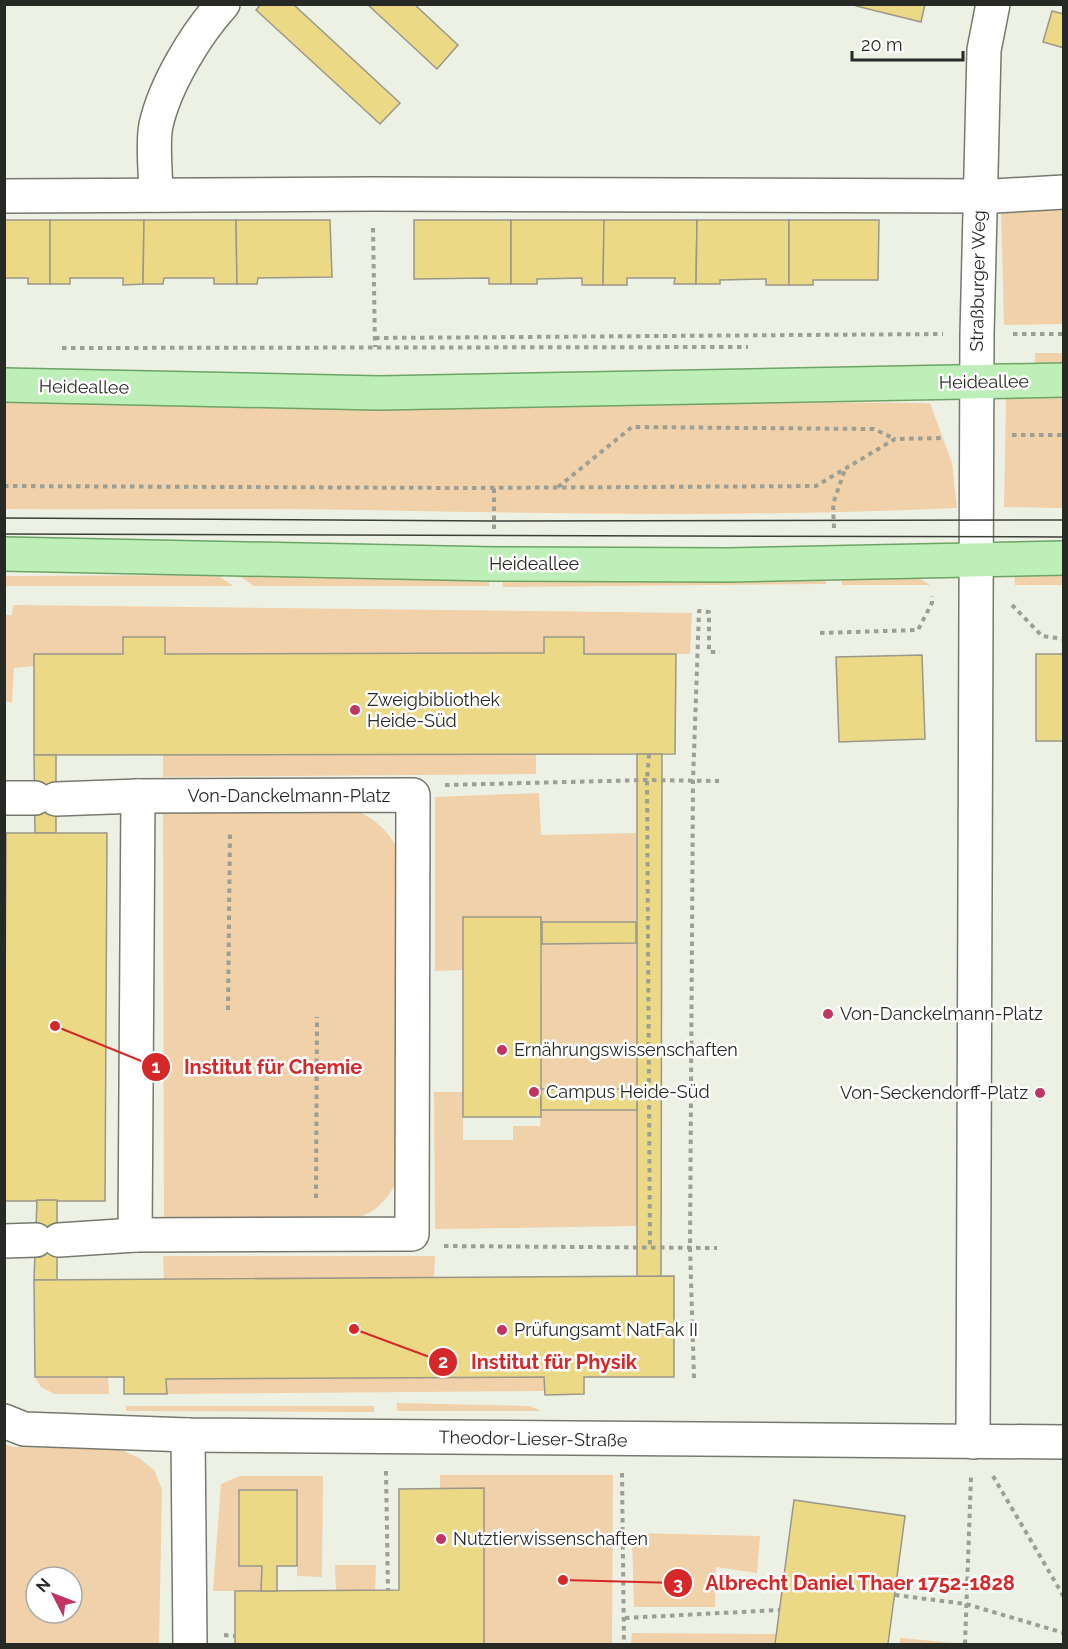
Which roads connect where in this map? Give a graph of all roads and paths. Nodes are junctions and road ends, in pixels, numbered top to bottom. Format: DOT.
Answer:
graph roads {
  1 [pos="223,4"];
  2 [pos="993,4"];
  3 [pos="1064,192"];
  4 [pos="373,194"];
  5 [pos="156,195"];
  6 [pos="4,196"];
  7 [pos="979,196"];
  8 [pos="977,334"];
  9 [pos="1064,334"];
  10 [pos="375,338"];
  11 [pos="375,347"];
  12 [pos="52,348"];
  13 [pos="753,348"];
  14 [pos="1064,380"];
  15 [pos="978,382"];
  16 [pos="4,385"];
  17 [pos="978,435"];
  18 [pos="1064,435"];
  19 [pos="895,439"];
  20 [pos="846,468"];
  21 [pos="4,486"];
  22 [pos="494,488"];
  23 [pos="557,488"];
  24 [pos="494,514"];
  25 [pos="833,514"];
  26 [pos="4,554"];
  27 [pos="977,558"];
  28 [pos="1064,558"];
  29 [pos="932,595"];
  30 [pos="1011,596"];
  31 [pos="820,633"];
  32 [pos="1064,639"];
  33 [pos="720,652"];
  34 [pos="649,754"];
  35 [pos="647,780"];
  36 [pos="693,781"];
  37 [pos="719,781"];
  38 [pos="413,795"];
  39 [pos="138,796"];
  40 [pos="231,797"];
  41 [pos="32,798"];
  42 [pos="228,1010"];
  43 [pos="317,1017"];
  44 [pos="412,1234"];
  45 [pos="135,1235"];
  46 [pos="315,1235"];
  47 [pos="33,1240"];
  48 [pos="651,1247"];
  49 [pos="690,1247"];
  50 [pos="717,1248"];
  51 [pos="694,1378"];
  52 [pos="4,1421"];
  53 [pos="188,1435"];
  54 [pos="621,1440"];
  55 [pos="973,1442"];
  56 [pos="1064,1442"];
  57 [pos="386,1466"];
  58 [pos="388,1590"];
  59 [pos="895,1595"];
  60 [pos="1064,1598"];
  61 [pos="966,1604"];
  62 [pos="779,1610"];
  63 [pos="625,1618"];
  64 [pos="1064,1633"];
  65 [pos="190,1644"];
  66 [pos="624,1644"];
  67 [pos="965,1644"];
  1 -- 5 [label="street"];
  2 -- 7 [label="street, Straßburger Weg"];
  3 -- 7 [label="street"];
  4 -- 5 [label="street"];
  4 -- 7 [label="street"];
  4 -- 10 [label="path"];
  5 -- 6 [label="street"];
  7 -- 8 [label="street, Straßburger Weg"];
  8 -- 9 [label="path"];
  8 -- 10 [label="path"];
  8 -- 15 [label="street, Straßburger Weg"];
  10 -- 11 [label="path"];
  11 -- 12 [label="path"];
  11 -- 13 [label="path"];
  14 -- 15 [label="main road, Heideallee"];
  15 -- 16 [label="main road, Heideallee"];
  15 -- 17 [label="street, Straßburger Weg"];
  17 -- 18 [label="path"];
  17 -- 19 [label="path"];
  17 -- 27 [label="street, Straßburger Weg"];
  19 -- 20 [label="path"];
  19 -- 23 [label="path"];
  20 -- 23 [label="path"];
  20 -- 25 [label="path"];
  21 -- 22 [label="path"];
  22 -- 23 [label="path"];
  22 -- 24 [label="path"];
  26 -- 27 [label="main road, Heideallee"];
  27 -- 28 [label="main road, Heideallee"];
  27 -- 55 [label="street"];
  29 -- 31 [label="path"];
  30 -- 32 [label="path"];
  33 -- 36 [label="path"];
  34 -- 35 [label="path"];
  35 -- 36 [label="path"];
  35 -- 38 [label="path"];
  35 -- 48 [label="path"];
  36 -- 37 [label="path"];
  36 -- 49 [label="path"];
  38 -- 40 [label="street, Von-Danckelmann-Platz"];
  38 -- 44 [label="street, Von-Danckelmann-Platz"];
  39 -- 40 [label="street, Von-Danckelmann-Platz"];
  39 -- 41 [label="street, Von-Danckelmann-Platz"];
  39 -- 45 [label="street"];
  40 -- 42 [label="path"];
  43 -- 46 [label="path"];
  44 -- 46 [label="street"];
  44 -- 48 [label="path"];
  45 -- 46 [label="street"];
  45 -- 47 [label="street"];
  48 -- 49 [label="path"];
  49 -- 50 [label="path"];
  49 -- 51 [label="path"];
  52 -- 53 [label="street, Theodor-Lieser-Straße"];
  53 -- 54 [label="street, Theodor-Lieser-Straße"];
  53 -- 65 [label="street"];
  54 -- 55 [label="street, Theodor-Lieser-Straße"];
  54 -- 63 [label="path"];
  55 -- 56 [label="street, Theodor-Lieser-Straße"];
  55 -- 60 [label="path"];
  55 -- 61 [label="path"];
  57 -- 58 [label="path"];
  59 -- 61 [label="path"];
  61 -- 64 [label="path"];
  61 -- 67 [label="path"];
  62 -- 63 [label="path"];
  63 -- 66 [label="path"];
}
